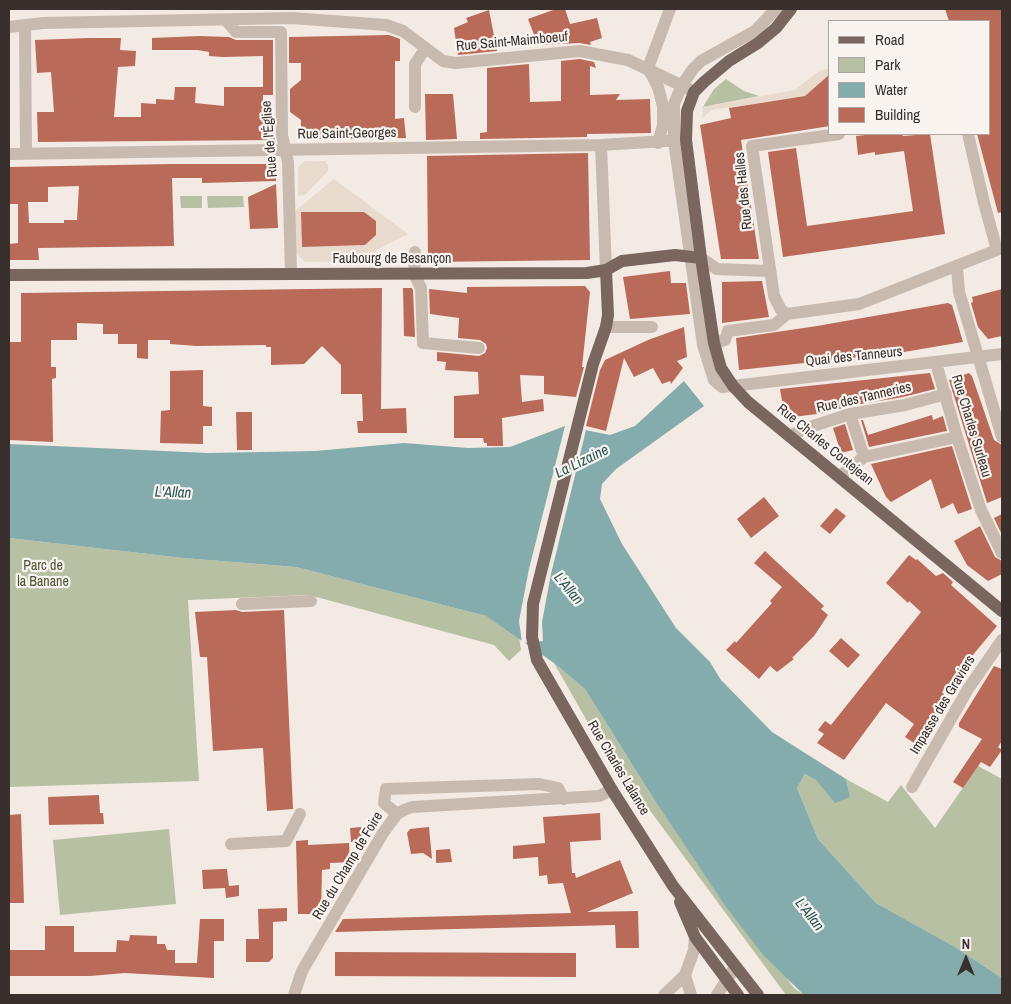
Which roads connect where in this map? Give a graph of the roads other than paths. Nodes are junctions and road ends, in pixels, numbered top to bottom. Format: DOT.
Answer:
graph roads {
  1 [pos="670,9"];
  2 [pos="776,9"];
  3 [pos="791,9"];
  4 [pos="303,14"];
  5 [pos="226,20"];
  6 [pos="9,27"];
  7 [pos="25,27"];
  8 [pos="425,49"];
  9 [pos="648,68"];
  10 [pos="682,85"];
  11 [pos="694,92"];
  12 [pos="415,107"];
  13 [pos="832,135"];
  14 [pos="968,135"];
  15 [pos="680,140"];
  16 [pos="658,143"];
  17 [pos="602,144"];
  18 [pos="286,150"];
  19 [pos="26,153"];
  20 [pos="9,154"];
  21 [pos="1000,249"];
  22 [pos="415,252"];
  23 [pos="696,257"];
  24 [pos="957,267"];
  25 [pos="606,270"];
  26 [pos="769,271"];
  27 [pos="291,273"];
  28 [pos="414,274"];
  29 [pos="9,275"];
  30 [pos="787,314"];
  31 [pos="606,327"];
  32 [pos="652,327"];
  33 [pos="714,343"];
  34 [pos="479,348"];
  35 [pos="1002,354"];
  36 [pos="979,358"];
  37 [pos="936,363"];
  38 [pos="732,386"];
  39 [pos="946,394"];
  40 [pos="850,414"];
  41 [pos="790,436"];
  42 [pos="957,437"];
  43 [pos="1002,437"];
  44 [pos="864,457"];
  45 [pos="840,476"];
  46 [pos="1002,553"];
  47 [pos="311,601"];
  48 [pos="242,604"];
  49 [pos="1002,611"];
  50 [pos="1002,641"];
  51 [pos="912,787"];
  52 [pos="612,790"];
  53 [pos="564,799"];
  54 [pos="300,814"];
  55 [pos="397,814"];
  56 [pos="231,844"];
  57 [pos="673,886"];
  58 [pos="695,937"];
  59 [pos="708,956"];
  60 [pos="689,962"];
  61 [pos="731,962"];
  62 [pos="685,975"];
  63 [pos="727,981"];
  64 [pos="294,995"];
  65 [pos="664,995"];
  66 [pos="691,995"];
  67 [pos="717,995"];
  68 [pos="738,995"];
  69 [pos="758,995"];
  1 -- 9 [label="street"];
  2 -- 10 [label="street"];
  3 -- 11 [label="main road"];
  4 -- 5 [label="street, Rue Saint-Maimboeuf"];
  4 -- 8 [label="street, Rue Saint-Maimboeuf"];
  5 -- 7 [label="street, Rue Saint-Maimboeuf"];
  5 -- 18 [label="street, Rue de l'Église"];
  6 -- 7 [label="street, Rue Saint-Maimboeuf"];
  7 -- 19 [label="street"];
  8 -- 9 [label="street, Rue Saint-Maimboeuf"];
  8 -- 12 [label="street"];
  9 -- 10 [label="street, Rue Saint-Maimboeuf"];
  9 -- 16 [label="street"];
  10 -- 11 [label="street, Rue Saint-Maimboeuf"];
  10 -- 15 [label="street"];
  11 -- 15 [label="main road, Rue Charles Contejean"];
  13 -- 26 [label="street, Rue des Halles"];
  14 -- 21 [label="street"];
  15 -- 16 [label="street, Rue Saint-Georges"];
  15 -- 23 [label="main road, Rue Charles Contejean"];
  16 -- 17 [label="street, Rue Saint-Georges"];
  17 -- 18 [label="street, Rue Saint-Georges"];
  17 -- 25 [label="street"];
  18 -- 19 [label="street, Rue Saint-Georges"];
  18 -- 27 [label="street, Rue de l'Église"];
  19 -- 20 [label="street, Rue Saint-Georges"];
  21 -- 24 [label="street"];
  22 -- 28 [label="street"];
  23 -- 25 [label="main road, Faubourg de Besançon"];
  23 -- 26 [label="street, Faubourg de Besançon"];
  23 -- 33 [label="main road, Rue Charles Contejean"];
  23 -- 38 [label="street"];
  24 -- 30 [label="street"];
  24 -- 36 [label="street"];
  25 -- 28 [label="main road, Faubourg de Besançon"];
  25 -- 31 [label="main road"];
  26 -- 30 [label="street, Rue des Halles"];
  27 -- 28 [label="main road, Faubourg de Besançon"];
  27 -- 29 [label="main road, Faubourg de Besançon"];
  28 -- 34 [label="street"];
  30 -- 33 [label="street"];
  31 -- 32 [label="street"];
  31 -- 52 [label="main road, Rue Charles Lalance"];
  33 -- 38 [label="main road, Rue Charles Contejean"];
  35 -- 36 [label="street, Quai des Tanneurs"];
  36 -- 37 [label="street, Quai des Tanneurs"];
  36 -- 43 [label="street"];
  37 -- 38 [label="street, Quai des Tanneurs"];
  37 -- 39 [label="street, Rue Charles Surleau"];
  38 -- 41 [label="main road, Rue Charles Contejean"];
  39 -- 40 [label="street, Rue des Tanneries"];
  39 -- 42 [label="street, Rue Charles Surleau"];
  40 -- 41 [label="street, Rue des Tanneries"];
  40 -- 44 [label="street"];
  41 -- 45 [label="main road, Rue Charles Contejean"];
  42 -- 44 [label="street"];
  42 -- 46 [label="street, Rue Charles Surleau"];
  44 -- 45 [label="street"];
  45 -- 49 [label="main road, Rue Charles Contejean"];
  47 -- 48 [label="street"];
  50 -- 51 [label="street, Impasse des Graviers"];
  52 -- 53 [label="street, Rue du Champ de Foire"];
  52 -- 57 [label="main road, Rue Charles Lalance"];
  53 -- 55 [label="street, Rue du Champ de Foire"];
  53 -- 55 [label="street"];
  54 -- 56 [label="street"];
  55 -- 64 [label="street, Rue du Champ de Foire"];
  57 -- 58 [label="main road, Rue Charles Lalance"];
  57 -- 61 [label="main road, Rue Charles Lalance"];
  58 -- 59 [label="main road, Rue Charles Lalance"];
  58 -- 60 [label="street"];
  59 -- 60 [label="street"];
  59 -- 61 [label="street"];
  59 -- 63 [label="main road, Rue Charles Lalance"];
  60 -- 62 [label="street"];
  61 -- 63 [label="street"];
  61 -- 69 [label="main road, Rue Charles Lalance"];
  62 -- 65 [label="street"];
  62 -- 66 [label="street"];
  63 -- 67 [label="street"];
  63 -- 68 [label="main road, Rue Charles Lalance"];
}
